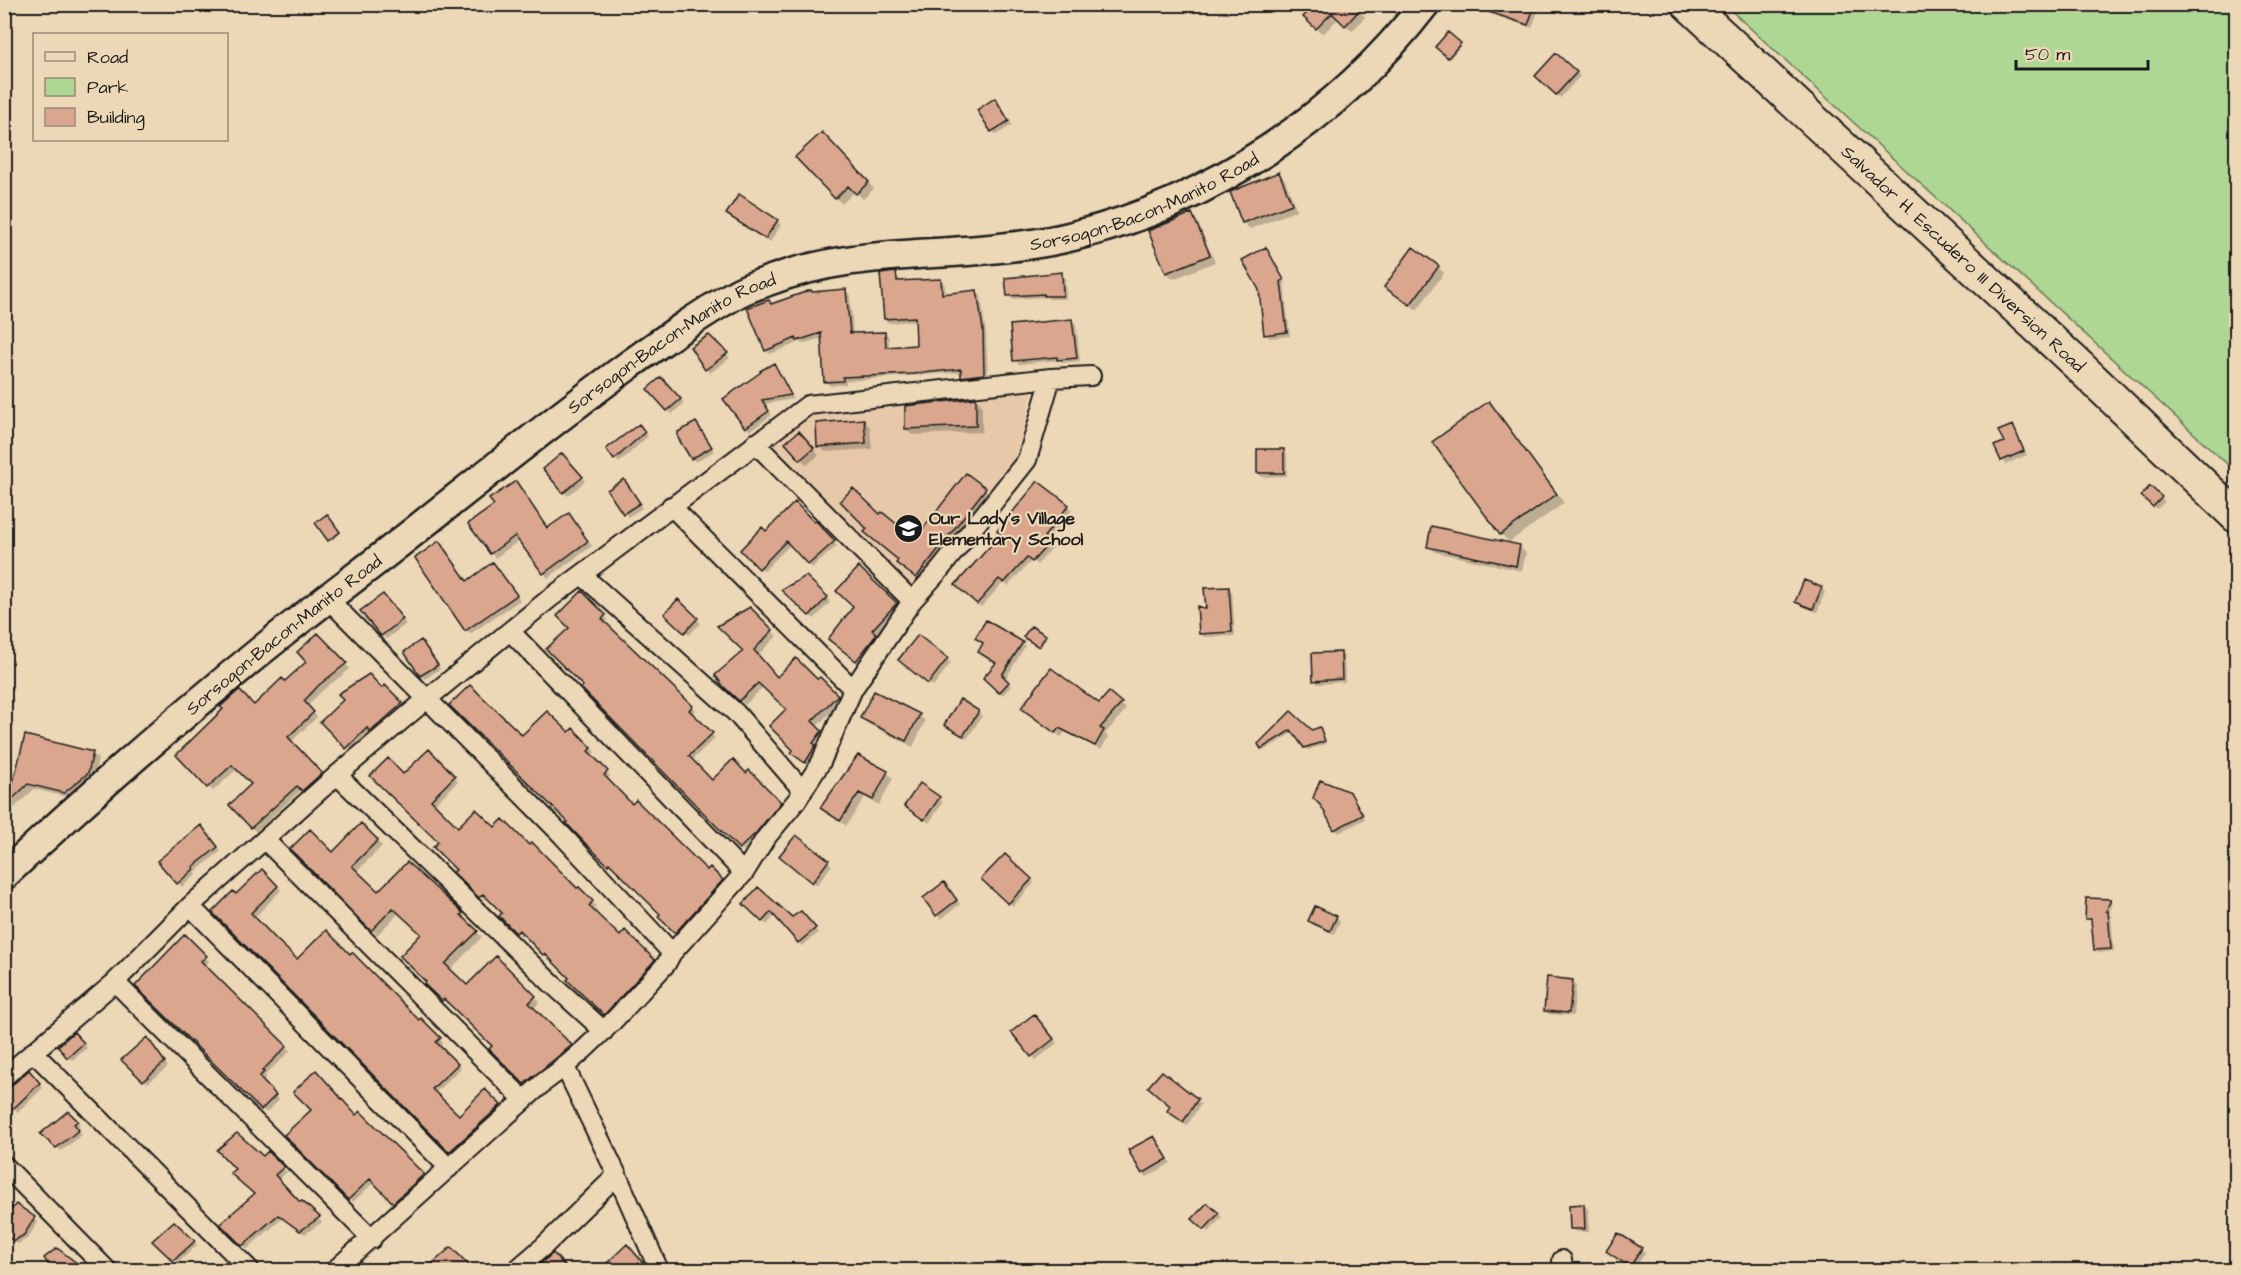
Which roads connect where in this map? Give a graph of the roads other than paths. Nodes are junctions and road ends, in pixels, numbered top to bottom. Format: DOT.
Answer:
graph roads {
  1 [pos="1425,4"];
  2 [pos="1688,4"];
  3 [pos="1091,376"];
  4 [pos="1051,378"];
  5 [pos="754,443"];
  6 [pos="671,506"];
  7 [pos="2236,516"];
  8 [pos="582,575"];
  9 [pos="328,598"];
  10 [pos="912,601"];
  11 [pos="510,631"];
  12 [pos="853,689"];
  13 [pos="427,699"];
  14 [pos="337,775"];
  15 [pos="803,791"];
  16 [pos="265,840"];
  17 [pos="744,873"];
  18 [pos="4,875"];
  19 [pos="190,906"];
  20 [pos="672,953"];
  21 [pos="115,982"];
  22 [pos="604,1031"];
  23 [pos="33,1052"];
  24 [pos="565,1067"];
  25 [pos="4,1077"];
  26 [pos="524,1100"];
  27 [pos="4,1165"];
  28 [pos="449,1168"];
  29 [pos="617,1175"];
  30 [pos="372,1239"];
  31 [pos="107,1270"];
  32 [pos="250,1270"];
  33 [pos="335,1270"];
  34 [pos="516,1270"];
  35 [pos="659,1270"];
  1 -- 9 [label="main road, Sorsogon-Bacon-Manito Road"];
  2 -- 7 [label="highway, Salvador H. Escudero III Diversion Road"];
  3 -- 4 [label="street"];
  4 -- 5 [label="street"];
  4 -- 10 [label="street"];
  5 -- 6 [label="street"];
  5 -- 10 [label="street"];
  6 -- 8 [label="street"];
  6 -- 12 [label="street"];
  8 -- 11 [label="street"];
  8 -- 15 [label="street"];
  9 -- 13 [label="street"];
  9 -- 18 [label="main road, Sorsogon-Bacon-Manito Road"];
  10 -- 12 [label="street"];
  11 -- 13 [label="street"];
  11 -- 17 [label="street"];
  12 -- 15 [label="street"];
  13 -- 14 [label="street"];
  13 -- 20 [label="street"];
  14 -- 16 [label="street"];
  14 -- 22 [label="street"];
  15 -- 17 [label="street"];
  16 -- 19 [label="street"];
  16 -- 26 [label="street"];
  17 -- 20 [label="street"];
  19 -- 21 [label="street"];
  19 -- 28 [label="street"];
  20 -- 22 [label="street"];
  21 -- 23 [label="street"];
  21 -- 30 [label="street"];
  22 -- 24 [label="street"];
  23 -- 25 [label="street"];
  23 -- 32 [label="street"];
  24 -- 26 [label="street"];
  24 -- 29 [label="street"];
  26 -- 28 [label="street"];
  27 -- 31 [label="street"];
  28 -- 30 [label="street"];
  29 -- 34 [label="street"];
  29 -- 35 [label="street"];
  30 -- 33 [label="street"];
}
